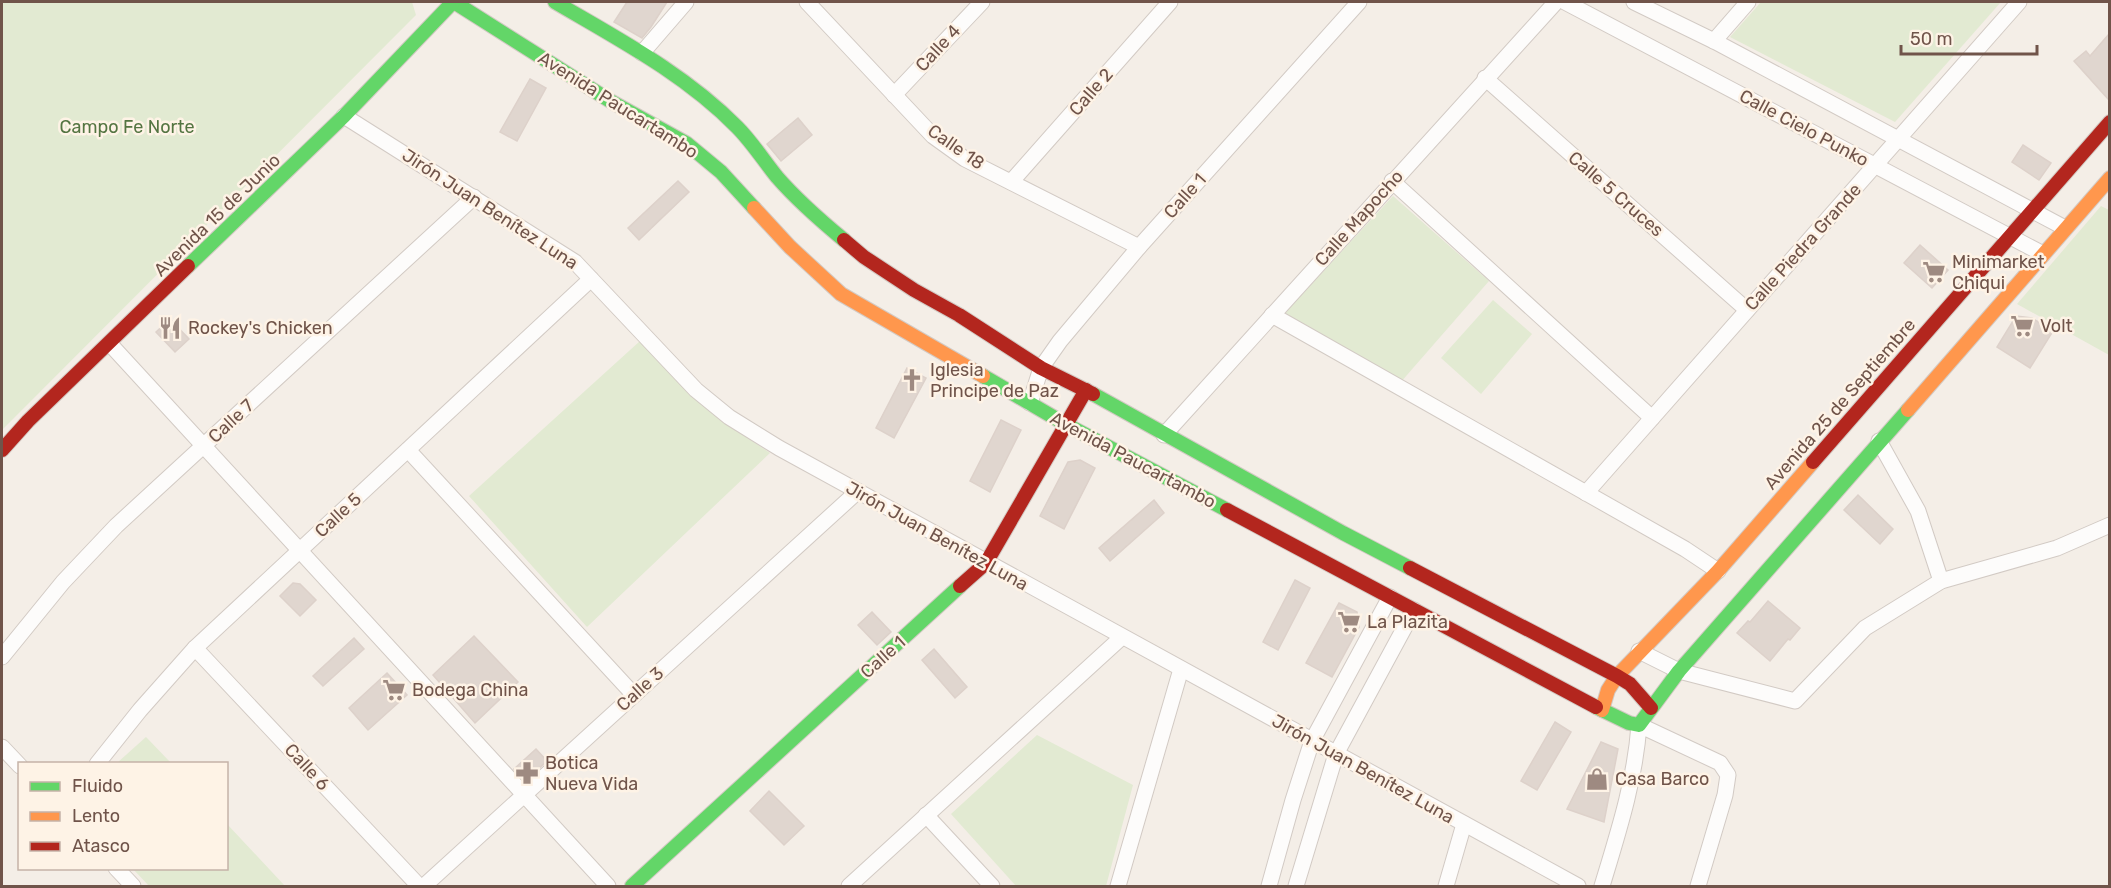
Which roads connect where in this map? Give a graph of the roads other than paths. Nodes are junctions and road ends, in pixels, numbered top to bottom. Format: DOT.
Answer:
graph roads {
  1 [pos="454,2"];
  2 [pos="555,2"];
  3 [pos="686,2"];
  4 [pos="807,2"];
  5 [pos="982,2"];
  6 [pos="1170,2"];
  7 [pos="1359,2"];
  8 [pos="1556,2"];
  9 [pos="1565,2"];
  10 [pos="1634,2"];
  11 [pos="1748,2"];
  12 [pos="2019,2"];
  13 [pos="1714,41"];
  14 [pos="642,53"];
  15 [pos="1485,78"];
  16 [pos="894,95"];
  17 [pos="344,116"];
  18 [pos="2109,122"];
  19 [pos="1898,139"];
  20 [pos="1875,165"];
  21 [pos="2109,178"];
  22 [pos="1392,181"];
  23 [pos="1011,182"];
  24 [pos="474,197"];
  25 [pos="2032,211"];
  26 [pos="2065,228"];
  27 [pos="2009,236"];
  28 [pos="1139,247"];
  29 [pos="2043,254"];
  30 [pos="591,279"];
  31 [pos="1747,310"];
  32 [pos="1272,315"];
  33 [pos="110,344"];
  34 [pos="1041,368"];
  35 [pos="1086,390"];
  36 [pos="1030,403"];
  37 [pos="1652,418"];
  38 [pos="1067,425"];
  39 [pos="1164,435"];
  40 [pos="1879,441"];
  41 [pos="204,446"];
  42 [pos="2,450"];
  43 [pos="408,450"];
  44 [pos="857,492"];
  45 [pos="1586,493"];
  46 [pos="2109,525"];
  47 [pos="300,551"];
  48 [pos="987,563"];
  49 [pos="1718,571"];
  50 [pos="1941,581"];
  51 [pos="1390,597"];
  52 [pos="1414,610"];
  53 [pos="1122,637"];
  54 [pos="195,648"];
  55 [pos="1639,651"];
  56 [pos="2,657"];
  57 [pos="1181,669"];
  58 [pos="1679,671"];
  59 [pos="1617,676"];
  60 [pos="634,695"];
  61 [pos="1651,708"];
  62 [pos="1602,710"];
  63 [pos="1640,725"];
  64 [pos="1312,741"];
  65 [pos="2,747"];
  66 [pos="1336,754"];
  67 [pos="99,762"];
  68 [pos="18,764"];
  69 [pos="524,795"];
  70 [pos="926,815"];
  71 [pos="1464,824"];
  72 [pos="118,870"];
  73 [pos="133,886"];
  74 [pos="419,886"];
  75 [pos="424,886"];
  76 [pos="608,886"];
  77 [pos="632,886"];
  78 [pos="849,886"];
  79 [pos="992,886"];
  80 [pos="1118,886"];
  81 [pos="1269,886"];
  82 [pos="1296,886"];
  83 [pos="1446,886"];
  84 [pos="1578,886"];
  85 [pos="1602,886"];
  86 [pos="1698,886"];
  1 -- 17 [label="main road, Avenida 15 de Junio"];
  1 -- 36 [label="main road, Avenida Paucartambo"];
  2 -- 14 [label="main road, Avenida Paucartambo"];
  3 -- 14 [label="street"];
  4 -- 16 [label="street, Calle 18"];
  5 -- 16 [label="street, Calle 4"];
  6 -- 23 [label="street, Calle 2"];
  7 -- 28 [label="street, Calle 1"];
  8 -- 15 [label="street, Calle Mapocho"];
  9 -- 20 [label="street, Calle Cielo Punko"];
  10 -- 13 [label="street, Calle Cielo Punko"];
  11 -- 13 [label="street"];
  12 -- 19 [label="street, Calle Piedra Grande"];
  13 -- 19 [label="street, Calle Cielo Punko"];
  14 -- 34 [label="main road, Avenida Paucartambo"];
  15 -- 22 [label="street, Calle Mapocho"];
  15 -- 31 [label="street, Calle 5 Cruces"];
  16 -- 23 [label="street, Calle 18"];
  17 -- 24 [label="street, Jirón Juan Benítez Luna"];
  17 -- 33 [label="main road, Avenida 15 de Junio"];
  18 -- 25 [label="main road, Avenida 25 de Septiembre"];
  19 -- 20 [label="street, Calle Piedra Grande"];
  19 -- 25 [label="street, Calle Cielo Punko"];
  20 -- 27 [label="street, Calle Cielo Punko"];
  20 -- 31 [label="street, Calle Piedra Grande"];
  21 -- 26 [label="main road"];
  22 -- 32 [label="street, Calle Mapocho"];
  22 -- 37 [label="street"];
  23 -- 28 [label="street, Calle 18"];
  24 -- 30 [label="street, Jirón Juan Benítez Luna"];
  24 -- 41 [label="street, Calle 7"];
  25 -- 26 [label="street, Calle Cielo Punko"];
  25 -- 27 [label="main road, Avenida 25 de Septiembre"];
  26 -- 29 [label="main road"];
  27 -- 29 [label="street, Calle Cielo Punko"];
  27 -- 49 [label="main road, Avenida 25 de Septiembre"];
  28 -- 34 [label="street, Calle 1"];
  29 -- 40 [label="main road"];
  30 -- 43 [label="street, Calle 5"];
  30 -- 44 [label="street, Jirón Juan Benítez Luna"];
  31 -- 37 [label="street, Calle Piedra Grande"];
  32 -- 39 [label="street, Calle Mapocho"];
  32 -- 45 [label="street"];
  33 -- 41 [label="street"];
  33 -- 42 [label="main road, Avenida 15 de Junio"];
  34 -- 35 [label="main road, Avenida Paucartambo"];
  34 -- 36 [label="street, Calle 1"];
  35 -- 38 [label="main road, Calle 1"];
  35 -- 39 [label="main road, Avenida Paucartambo"];
  36 -- 38 [label="main road, Avenida Paucartambo"];
  37 -- 45 [label="street, Calle Piedra Grande"];
  38 -- 48 [label="main road, Calle 1"];
  38 -- 51 [label="main road, Avenida Paucartambo"];
  39 -- 59 [label="main road, Avenida Paucartambo"];
  40 -- 50 [label="street"];
  40 -- 58 [label="main road"];
  41 -- 47 [label="street"];
  41 -- 56 [label="street, Calle 7"];
  43 -- 47 [label="street, Calle 5"];
  43 -- 60 [label="street"];
  44 -- 48 [label="street, Jirón Juan Benítez Luna"];
  44 -- 60 [label="street, Calle 3"];
  45 -- 49 [label="street"];
  46 -- 50 [label="street"];
  47 -- 54 [label="street, Calle 5"];
  47 -- 69 [label="street"];
  48 -- 53 [label="street, Jirón Juan Benítez Luna"];
  48 -- 77 [label="main road, Calle 1"];
  49 -- 55 [label="main road, Avenida 25 de Septiembre"];
  50 -- 58 [label="street"];
  51 -- 52 [label="main road, Avenida Paucartambo"];
  51 -- 64 [label="street"];
  52 -- 62 [label="main road, Avenida Paucartambo"];
  52 -- 66 [label="street"];
  53 -- 57 [label="street, Jirón Juan Benítez Luna"];
  53 -- 70 [label="street"];
  54 -- 67 [label="street, Calle 5"];
  54 -- 74 [label="street, Calle 6"];
  55 -- 58 [label="street"];
  55 -- 59 [label="main road, Avenida 25 de Septiembre"];
  57 -- 64 [label="street, Jirón Juan Benítez Luna"];
  57 -- 80 [label="street"];
  58 -- 61 [label="main road"];
  59 -- 61 [label="main road, Avenida Paucartambo"];
  59 -- 62 [label="main road, Avenida 25 de Septiembre"];
  60 -- 69 [label="street, Calle 3"];
  61 -- 63 [label="main road"];
  62 -- 63 [label="main road, Avenida Paucartambo"];
  63 -- 85 [label="street"];
  63 -- 86 [label="street"];
  64 -- 66 [label="street, Jirón Juan Benítez Luna"];
  64 -- 81 [label="street"];
  65 -- 68 [label="street"];
  66 -- 71 [label="street, Jirón Juan Benítez Luna"];
  66 -- 82 [label="street"];
  69 -- 75 [label="street, Calle 3"];
  69 -- 76 [label="street"];
  70 -- 78 [label="street"];
  70 -- 79 [label="street"];
  71 -- 83 [label="street"];
  71 -- 84 [label="street, Jirón Juan Benítez Luna"];
  72 -- 73 [label="street"];
}
